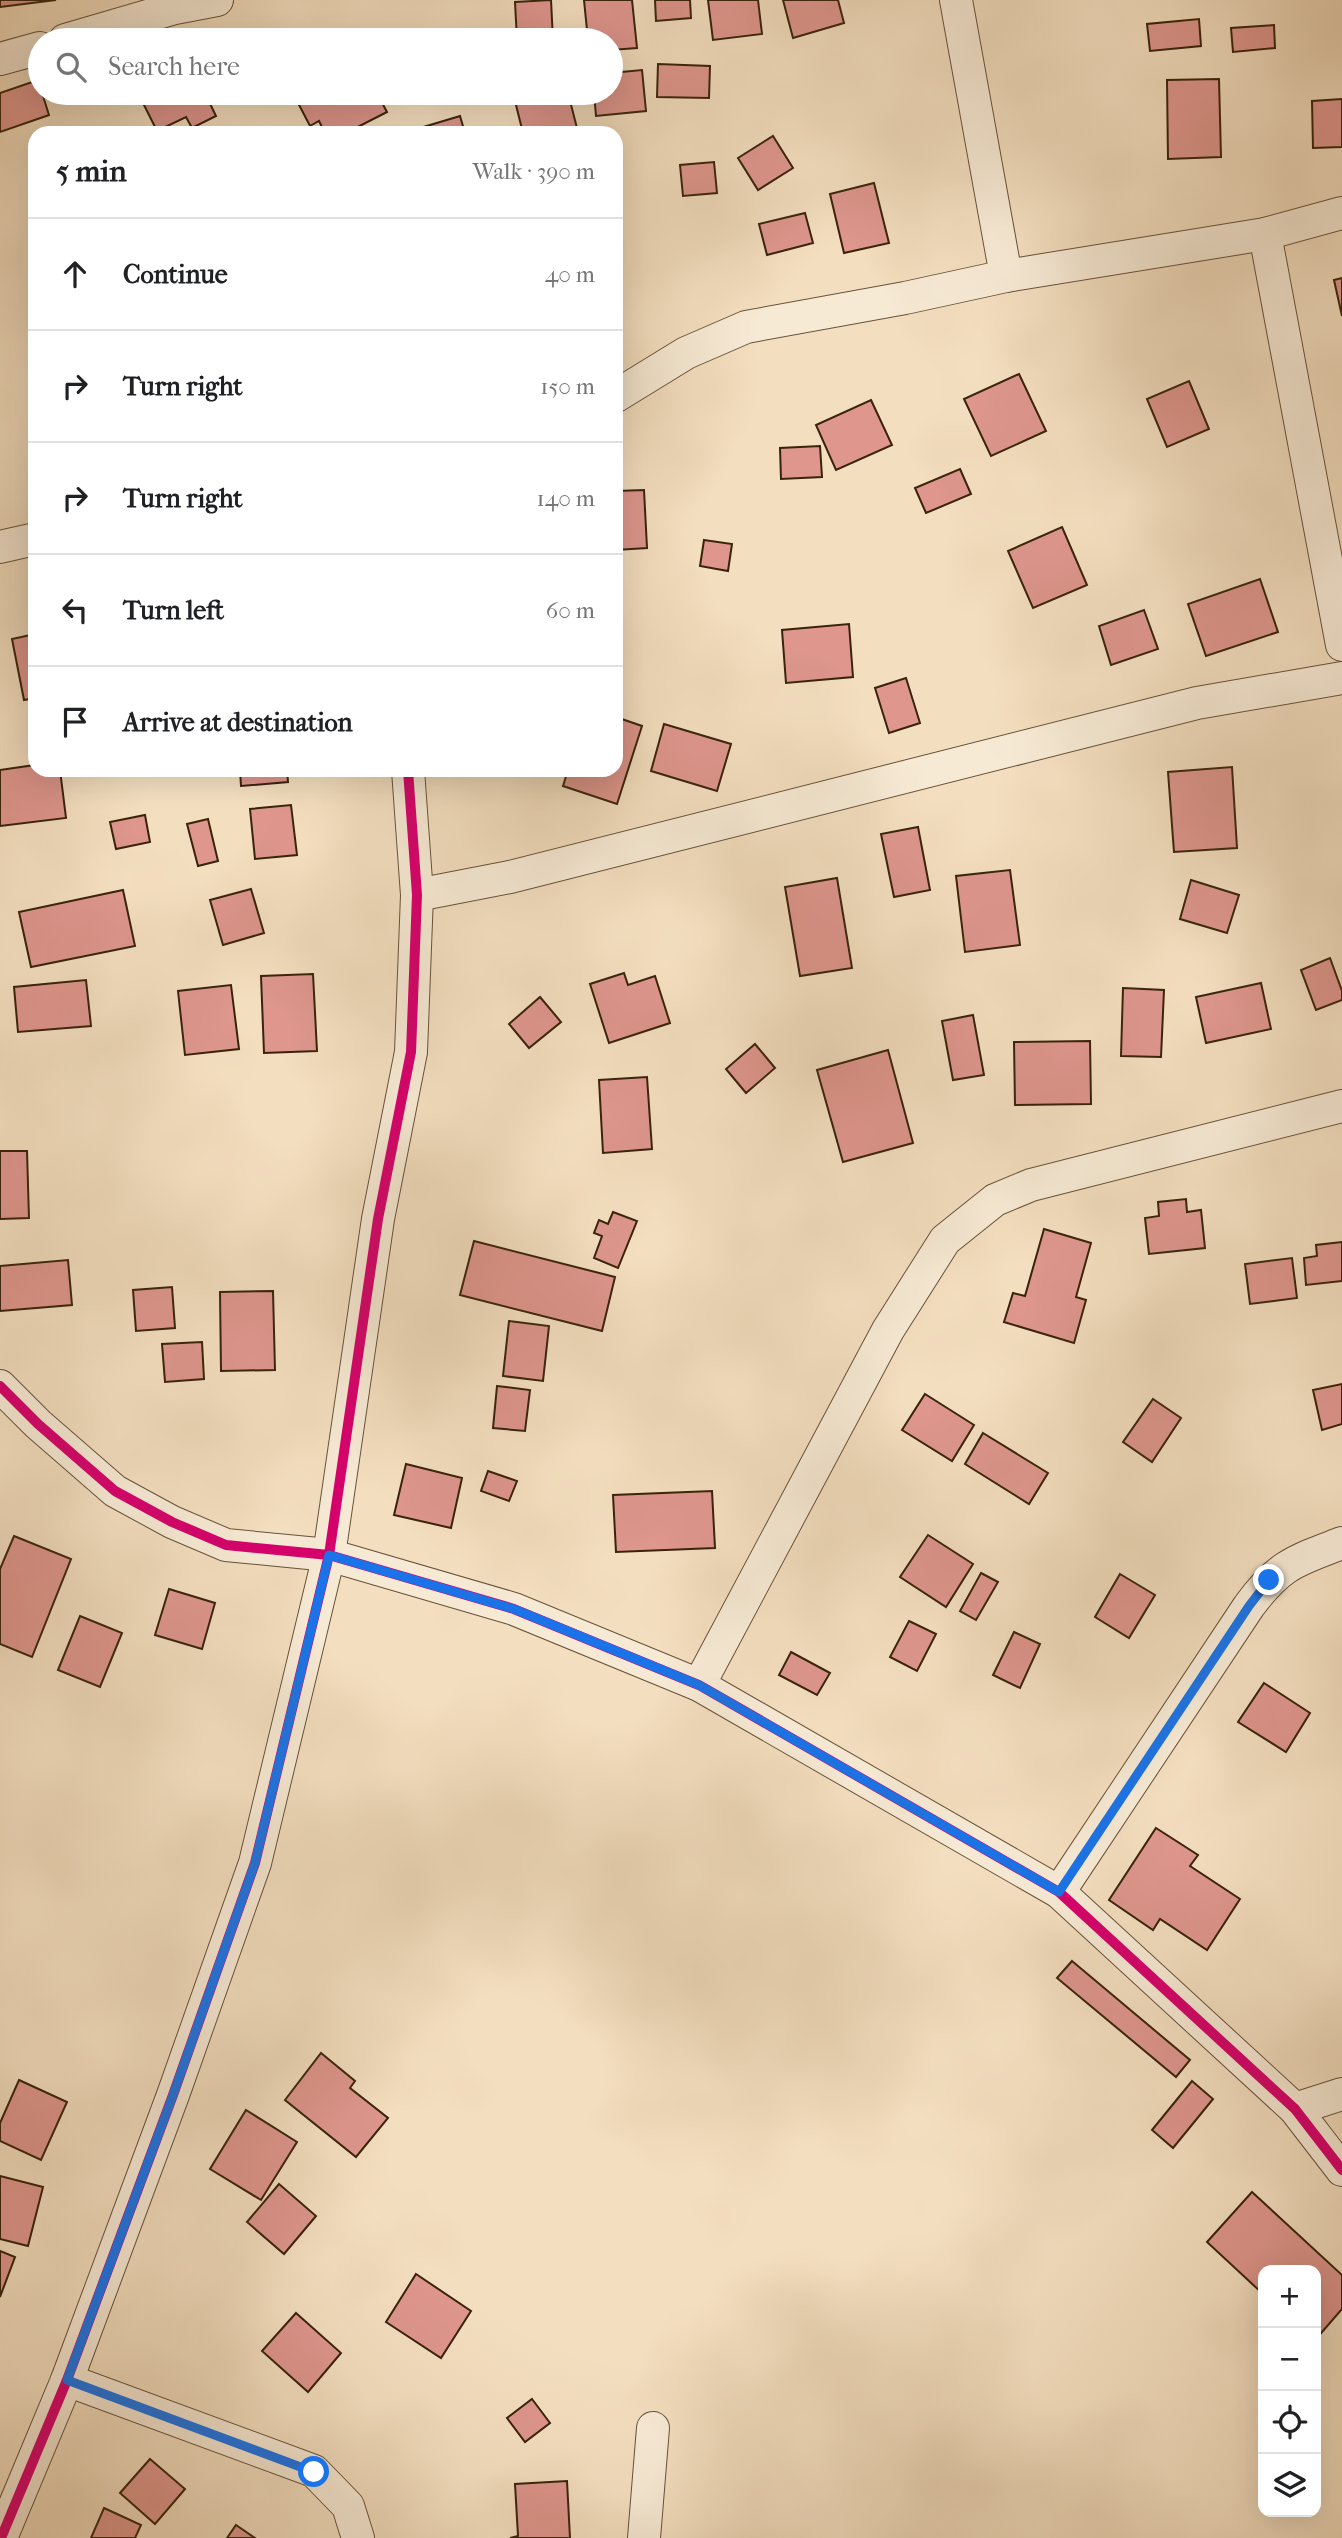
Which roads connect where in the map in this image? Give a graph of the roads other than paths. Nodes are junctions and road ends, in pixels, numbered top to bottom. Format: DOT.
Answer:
graph roads {
  1 [pos="217,0"];
  2 [pos="956,0"];
  3 [pos="175,4"];
  4 [pos="102,28"];
  5 [pos="28,51"];
  6 [pos="0,59"];
  7 [pos="1342,213"];
  8 [pos="1265,234"];
  9 [pos="1006,276"];
  10 [pos="623,392"];
  11 [pos="28,541"];
  12 [pos="0,547"];
  13 [pos="1342,645"];
  14 [pos="1342,678"];
  15 [pos="409,777"];
  16 [pos="417,895"];
  17 [pos="1342,1106"];
  18 [pos="0,1386"];
  19 [pos="1342,1543"];
  20 [pos="329,1555"];
  21 [pos="699,1685"];
  22 [pos="1059,1892"];
  23 [pos="1342,2094"];
  24 [pos="1295,2109"];
  25 [pos="1342,2171"];
  26 [pos="67,2380"];
  27 [pos="653,2428"];
  28 [pos="2,2528"];
  29 [pos="358,2538"];
  30 [pos="644,2538"];
  1 -- 3 [label="street"];
  2 -- 9 [label="street"];
  3 -- 4 [label="street"];
  5 -- 6 [label="street"];
  7 -- 8 [label="street"];
  8 -- 9 [label="street"];
  8 -- 13 [label="street"];
  9 -- 10 [label="street"];
  11 -- 12 [label="street"];
  14 -- 16 [label="street"];
  15 -- 16 [label="street"];
  16 -- 20 [label="street"];
  17 -- 21 [label="street"];
  18 -- 20 [label="street"];
  19 -- 22 [label="street"];
  20 -- 21 [label="street"];
  20 -- 26 [label="street"];
  21 -- 22 [label="street"];
  22 -- 24 [label="street"];
  23 -- 24 [label="street"];
  24 -- 25 [label="street"];
  26 -- 28 [label="street"];
  26 -- 29 [label="street"];
  27 -- 30 [label="street"];
}
